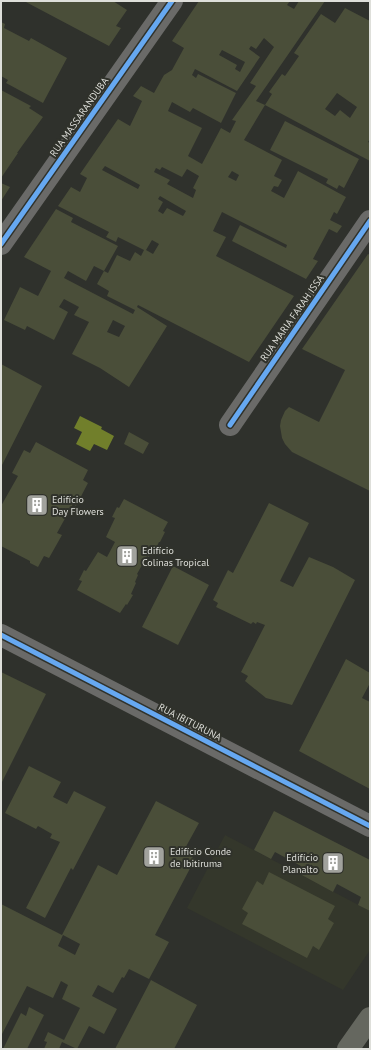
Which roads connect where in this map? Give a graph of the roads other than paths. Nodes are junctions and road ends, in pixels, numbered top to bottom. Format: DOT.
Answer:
graph roads {
  1 [pos="172,1"];
  2 [pos="370,221"];
  3 [pos="1,244"];
  4 [pos="230,425"];
  5 [pos="1,635"];
  6 [pos="370,826"];
  7 [pos="370,1018"];
  8 [pos="348,1049"];
  1 -- 3 [label="street, RUA MASSARANDUBA"];
  2 -- 4 [label="street, RUA MARIA FARAH ISSA"];
  5 -- 6 [label="street, RUA IBITURUNA"];
  7 -- 8 [label="main road"];
}
